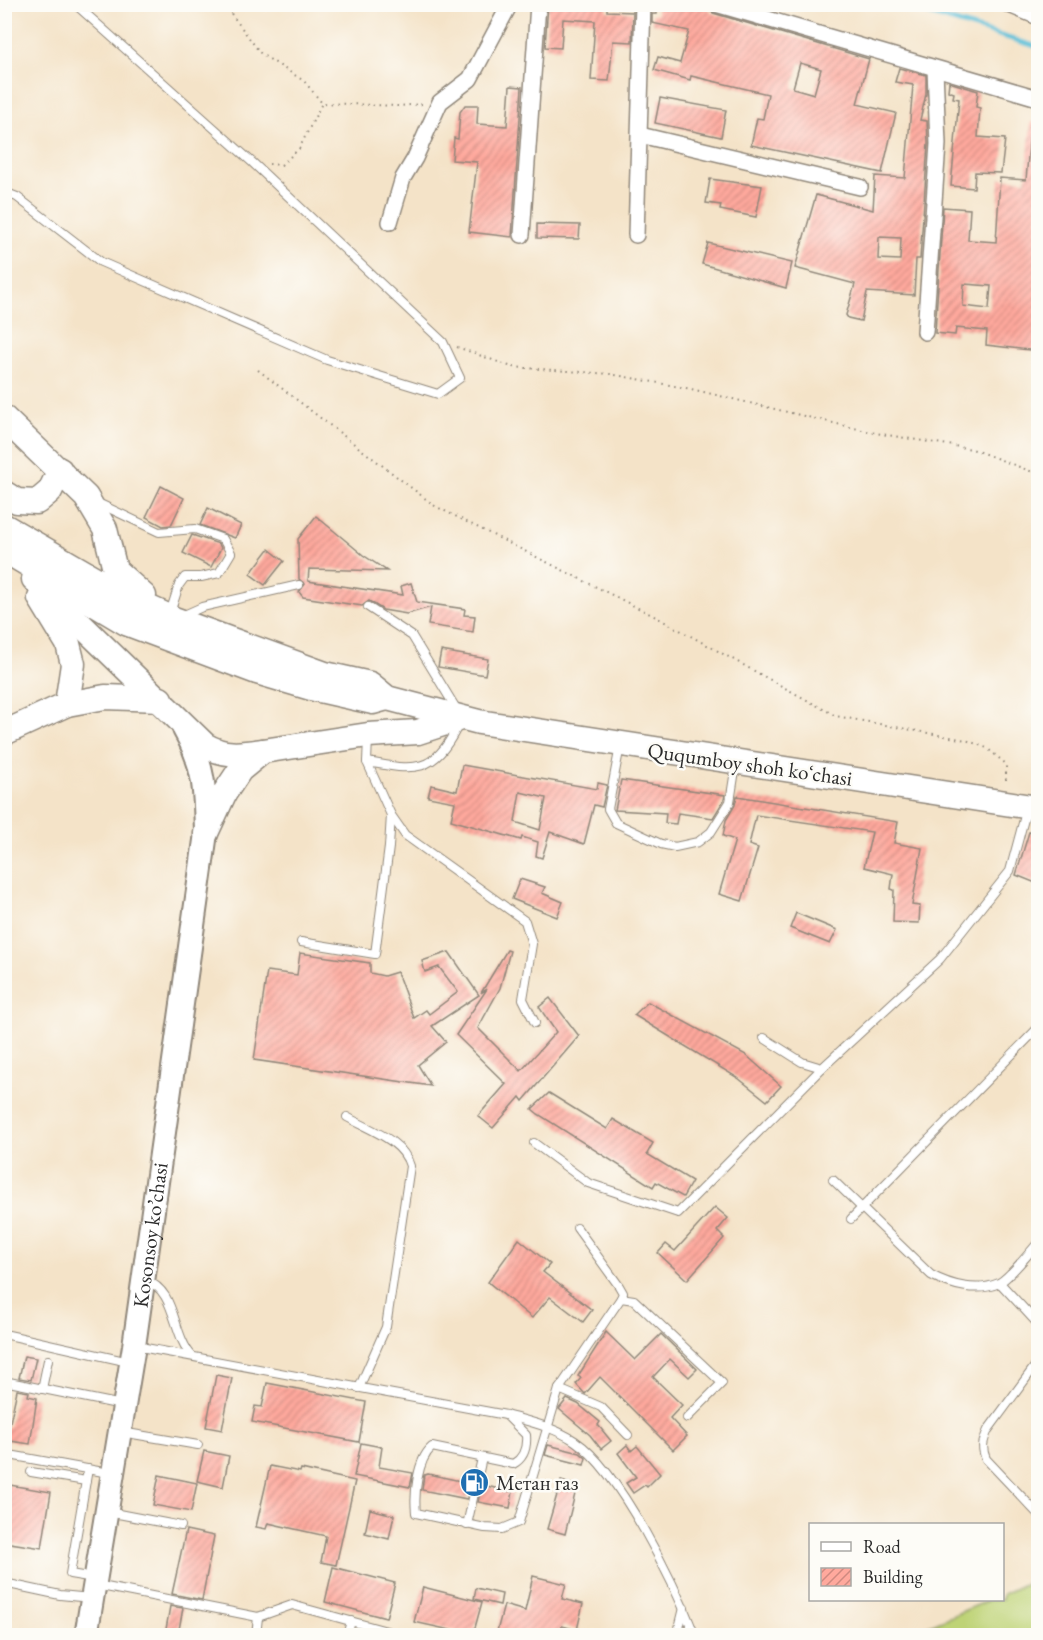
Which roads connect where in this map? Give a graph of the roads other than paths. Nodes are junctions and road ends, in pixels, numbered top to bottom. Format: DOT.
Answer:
graph roads {
  1 [pos="75,4"];
  2 [pos="510,4"];
  3 [pos="538,4"];
  4 [pos="643,4"];
  5 [pos="716,4"];
  6 [pos="1007,4"];
  7 [pos="1038,17"];
  8 [pos="935,69"];
  9 [pos="1038,98"];
  10 [pos="640,135"];
  11 [pos="860,187"];
  12 [pos="4,192"];
  13 [pos="390,222"];
  14 [pos="522,235"];
  15 [pos="636,235"];
  16 [pos="925,332"];
  17 [pos="4,418"];
  18 [pos="60,470"];
  19 [pos="4,493"];
  20 [pos="86,497"];
  21 [pos="4,526"];
  22 [pos="4,551"];
  23 [pos="299,585"];
  24 [pos="368,607"];
  25 [pos="170,617"];
  26 [pos="382,697"];
  27 [pos="160,699"];
  28 [pos="67,704"];
  29 [pos="462,718"];
  30 [pos="180,723"];
  31 [pos="4,733"];
  32 [pos="368,735"];
  33 [pos="620,745"];
  34 [pos="263,751"];
  35 [pos="367,762"];
  36 [pos="737,762"];
  37 [pos="1024,806"];
  38 [pos="390,815"];
  39 [pos="206,833"];
  40 [pos="301,942"];
  41 [pos="535,1023"];
  42 [pos="1038,1028"];
  43 [pos="764,1038"];
  44 [pos="822,1068"];
  45 [pos="347,1117"];
  46 [pos="534,1143"];
  47 [pos="833,1180"];
  48 [pos="862,1208"];
  49 [pos="851,1220"];
  50 [pos="577,1228"];
  51 [pos="1038,1243"];
  52 [pos="143,1280"];
  53 [pos="1000,1282"];
  54 [pos="621,1299"];
  55 [pos="1038,1324"];
  56 [pos="4,1334"];
  57 [pos="132,1354"];
  58 [pos="193,1357"];
  59 [pos="48,1360"];
  60 [pos="1038,1362"];
  61 [pos="4,1381"];
  62 [pos="359,1388"];
  63 [pos="42,1389"];
  64 [pos="559,1389"];
  65 [pos="124,1405"];
  66 [pos="506,1415"];
  67 [pos="687,1418"];
  68 [pos="547,1427"];
  69 [pos="119,1432"];
  70 [pos="628,1435"];
  71 [pos="198,1445"];
  72 [pos="4,1454"];
  73 [pos="482,1458"];
  74 [pos="88,1469"];
  75 [pos="31,1472"];
  76 [pos="113,1474"];
  77 [pos="86,1481"];
  78 [pos="106,1511"];
  79 [pos="1038,1514"];
  80 [pos="467,1525"];
  81 [pos="181,1527"];
  82 [pos="4,1583"];
  83 [pos="94,1587"];
  84 [pos="684,1608"];
  85 [pos="258,1617"];
  86 [pos="351,1621"];
  87 [pos="86,1635"];
  88 [pos="256,1635"];
  89 [pos="347,1635"];
  90 [pos="405,1635"];
  91 [pos="677,1635"];
  92 [pos="695,1635"];
  1 -- 12 [label="lane"];
  2 -- 13 [label="street"];
  3 -- 14 [label="street"];
  4 -- 10 [label="street"];
  5 -- 8 [label="street"];
  6 -- 7 [label="street"];
  8 -- 9 [label="street"];
  8 -- 16 [label="street"];
  10 -- 11 [label="street"];
  10 -- 15 [label="street"];
  17 -- 18 [label="main road"];
  18 -- 19 [label="main road"];
  18 -- 20 [label="main road"];
  20 -- 25 [label="main road"];
  20 -- 25 [label="lane"];
  21 -- 25 [label="main road"];
  22 -- 26 [label="main road"];
  22 -- 27 [label="main road"];
  22 -- 28 [label="main road"];
  23 -- 25 [label="lane"];
  24 -- 29 [label="lane"];
  25 -- 26 [label="main road"];
  26 -- 29 [label="main road, Ququmboy shoh koʻchasi"];
  26 -- 32 [label="main road"];
  27 -- 28 [label="main road"];
  27 -- 30 [label="main road"];
  28 -- 31 [label="main road"];
  29 -- 32 [label="main road"];
  29 -- 33 [label="main road, Ququmboy shoh koʻchasi"];
  29 -- 35 [label="lane"];
  30 -- 34 [label="main road"];
  30 -- 39 [label="main road, Kosonsoy ko’chasi"];
  32 -- 34 [label="main road"];
  32 -- 35 [label="lane"];
  33 -- 36 [label="main road, Ququmboy shoh koʻchasi"];
  33 -- 36 [label="lane"];
  34 -- 39 [label="main road"];
  35 -- 38 [label="lane"];
  36 -- 37 [label="main road, Ququmboy shoh koʻchasi"];
  37 -- 44 [label="lane"];
  38 -- 40 [label="lane"];
  38 -- 41 [label="lane"];
  39 -- 52 [label="main road, Kosonsoy ko’chasi"];
  42 -- 48 [label="lane"];
  43 -- 44 [label="lane"];
  44 -- 46 [label="lane"];
  45 -- 62 [label="lane"];
  47 -- 48 [label="lane"];
  48 -- 49 [label="lane"];
  48 -- 53 [label="lane"];
  50 -- 54 [label="lane"];
  51 -- 53 [label="lane"];
  52 -- 57 [label="main road, Kosonsoy ko’chasi"];
  52 -- 58 [label="lane"];
  53 -- 55 [label="lane"];
  54 -- 64 [label="lane"];
  54 -- 67 [label="lane"];
  56 -- 57 [label="lane"];
  57 -- 58 [label="lane"];
  57 -- 65 [label="main road, Kosonsoy ko’chasi"];
  58 -- 62 [label="lane"];
  59 -- 63 [label="lane"];
  60 -- 79 [label="lane"];
  61 -- 63 [label="lane"];
  62 -- 66 [label="lane"];
  63 -- 65 [label="lane"];
  64 -- 68 [label="lane"];
  64 -- 70 [label="lane"];
  65 -- 69 [label="main road, Kosonsoy ko’chasi"];
  66 -- 68 [label="lane"];
  66 -- 73 [label="lane"];
  68 -- 80 [label="lane"];
  68 -- 84 [label="lane"];
  69 -- 71 [label="lane"];
  69 -- 76 [label="main road, Kosonsoy ko’chasi"];
  72 -- 74 [label="lane"];
  73 -- 80 [label="lane"];
  73 -- 80 [label="lane"];
  74 -- 76 [label="lane"];
  74 -- 77 [label="lane"];
  75 -- 77 [label="lane"];
  76 -- 78 [label="main road, Kosonsoy ko’chasi"];
  77 -- 83 [label="lane"];
  78 -- 81 [label="lane"];
  78 -- 83 [label="main road, Kosonsoy ko’chasi"];
  82 -- 83 [label="lane"];
  83 -- 85 [label="lane"];
  83 -- 87 [label="main road, Kosonsoy ko’chasi"];
  84 -- 91 [label="lane"];
  84 -- 92 [label="lane"];
  85 -- 86 [label="lane"];
  85 -- 88 [label="lane"];
  86 -- 89 [label="lane"];
  86 -- 90 [label="lane"];
}
